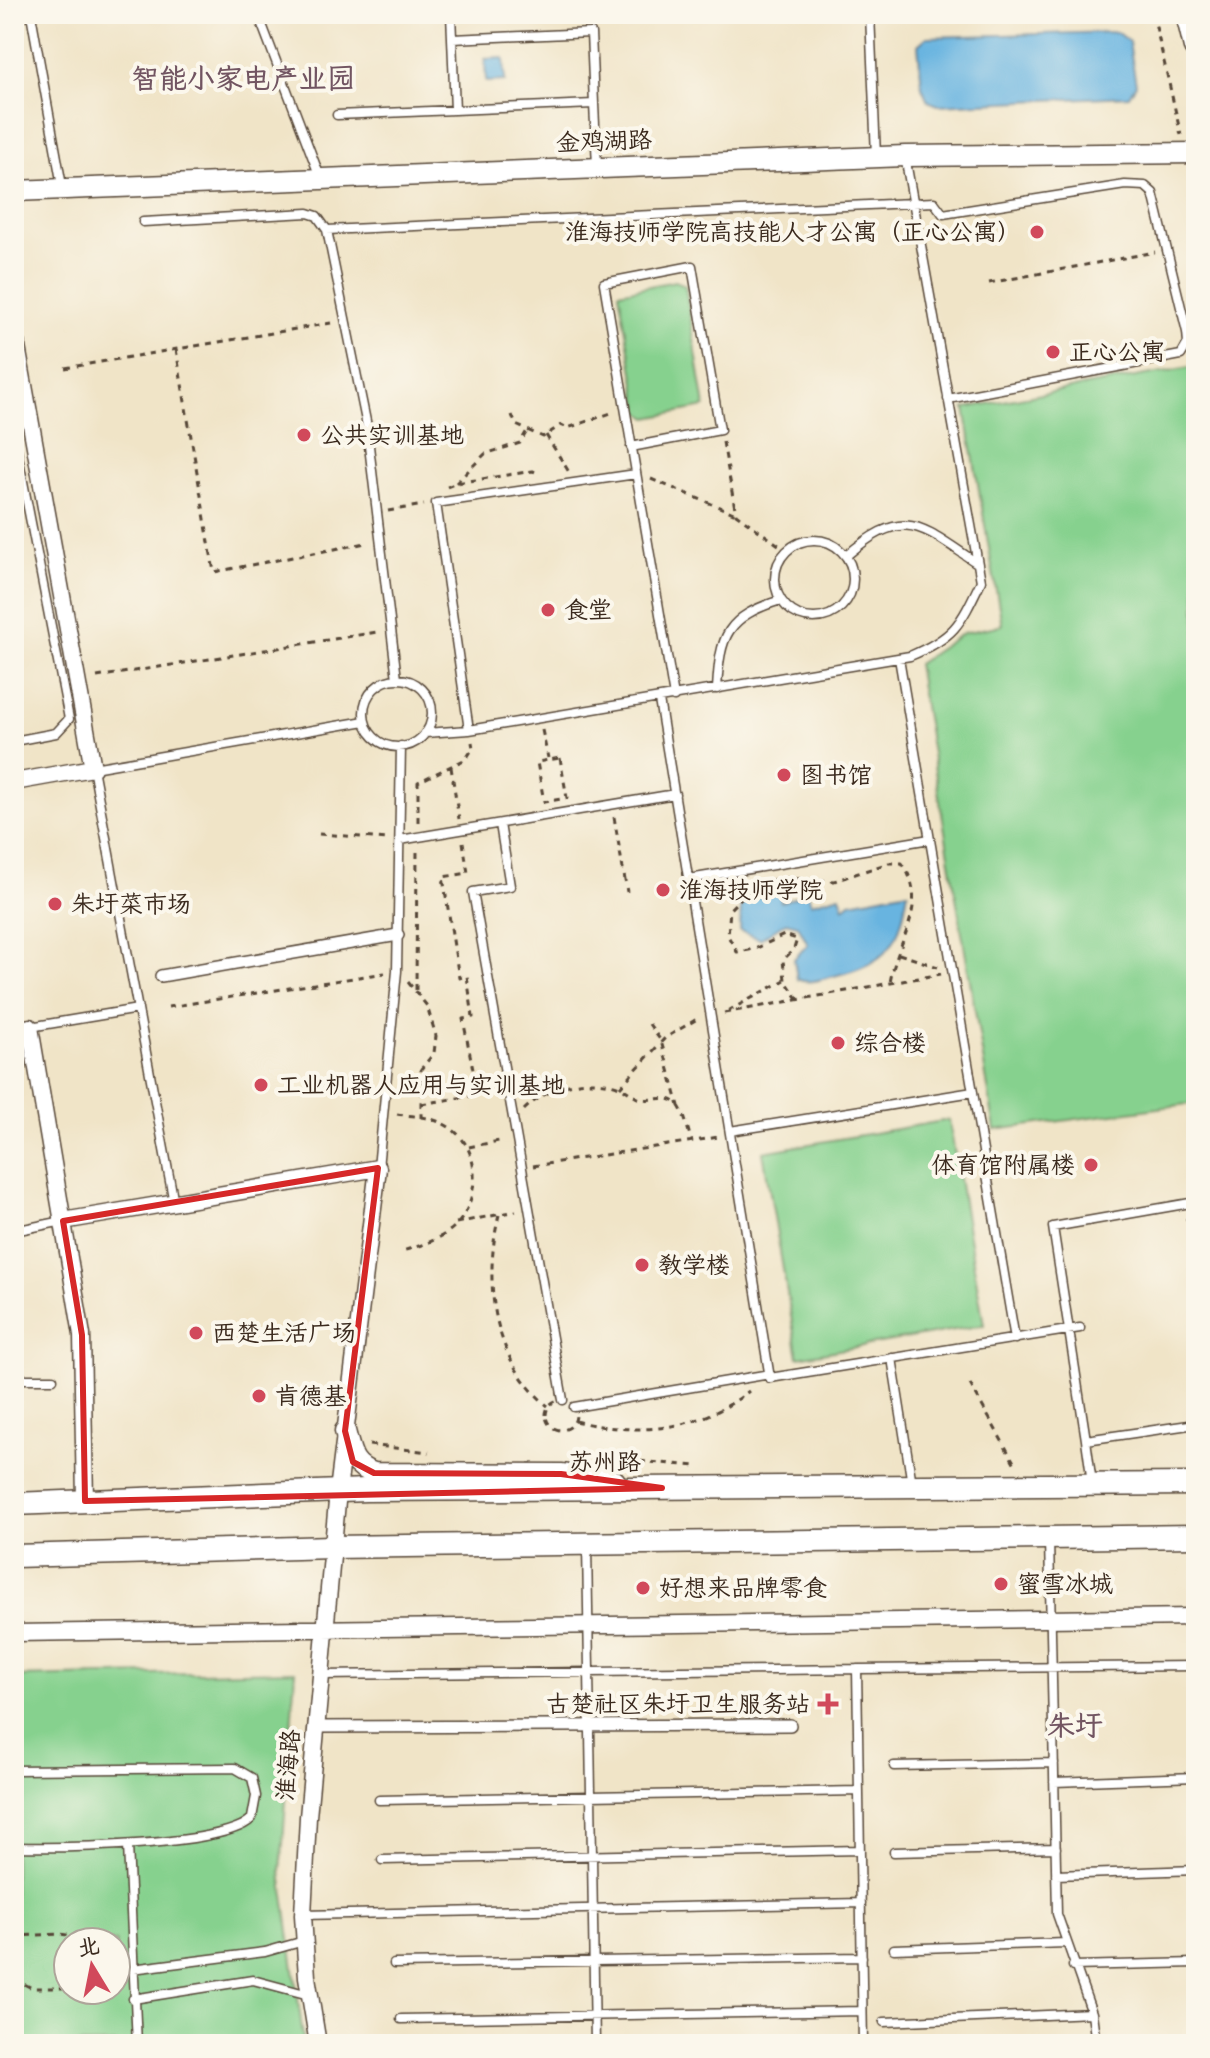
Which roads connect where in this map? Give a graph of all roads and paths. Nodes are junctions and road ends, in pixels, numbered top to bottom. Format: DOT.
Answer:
graph roads {
  1 [pos="31,14"];
  2 [pos="258,14"];
  3 [pos="451,14"];
  4 [pos="870,14"];
  5 [pos="1153,14"];
  6 [pos="1188,14"];
  7 [pos="452,39"];
  8 [pos="1196,47"];
  9 [pos="594,104"];
  10 [pos="455,110"];
  11 [pos="337,115"];
  12 [pos="1191,153"];
  13 [pos="905,156"];
  14 [pos="876,157"];
  15 [pos="597,168"];
  16 [pos="320,178"];
  17 [pos="63,189"];
  18 [pos="14,191"];
  19 [pos="1196,197"];
  20 [pos="914,203"];
  21 [pos="143,222"];
  22 [pos="327,230"];
  23 [pos="1168,249"];
  24 [pos="989,283"];
  25 [pos="347,320"];
  26 [pos="14,330"];
  27 [pos="176,349"];
  28 [pos="65,368"];
  29 [pos="14,398"];
  30 [pos="948,399"];
  31 [pos="625,410"];
  32 [pos="512,415"];
  33 [pos="720,430"];
  34 [pos="527,431"];
  35 [pos="14,435"];
  36 [pos="546,435"];
  37 [pos="631,447"];
  38 [pos="636,474"];
  39 [pos="570,479"];
  40 [pos="456,483"];
  41 [pos="436,503"];
  42 [pos="380,512"];
  43 [pos="736,514"];
  44 [pos="383,540"];
  45 [pos="787,551"];
  46 [pos="846,556"];
  47 [pos="977,563"];
  48 [pos="781,600"];
  49 [pos="392,630"];
  50 [pos="899,658"];
  51 [pos="97,677"];
  52 [pos="397,679"];
  53 [pos="717,689"];
  54 [pos="674,697"];
  55 [pos="659,700"];
  56 [pos="540,719"];
  57 [pos="365,721"];
  58 [pos="469,730"];
  59 [pos="425,733"];
  60 [pos="14,741"];
  61 [pos="401,746"];
  62 [pos="548,759"];
  63 [pos="451,767"];
  64 [pos="93,768"];
  65 [pos="14,782"];
  66 [pos="675,794"];
  67 [pos="612,805"];
  68 [pos="500,824"];
  69 [pos="461,830"];
  70 [pos="319,834"];
  71 [pos="930,839"];
  72 [pos="400,840"];
  73 [pos="689,879"];
  74 [pos="627,892"];
  75 [pos="398,935"];
  76 [pos="898,953"];
  77 [pos="397,971"];
  78 [pos="953,972"];
  79 [pos="161,976"];
  80 [pos="785,980"];
  81 [pos="890,983"];
  82 [pos="799,1000"];
  83 [pos="168,1007"];
  84 [pos="138,1009"];
  85 [pos="726,1013"];
  86 [pos="711,1015"];
  87 [pos="649,1024"];
  88 [pos="22,1028"];
  89 [pos="661,1041"];
  90 [pos="620,1087"];
  91 [pos="508,1090"];
  92 [pos="973,1092"];
  93 [pos="478,1095"];
  94 [pos="421,1104"];
  95 [pos="679,1106"];
  96 [pos="385,1112"];
  97 [pos="421,1118"];
  98 [pos="513,1121"];
  99 [pos="730,1133"];
  100 [pos="516,1138"];
  101 [pos="692,1142"];
  102 [pos="469,1147"];
  103 [pos="378,1168"];
  104 [pos="522,1168"];
  105 [pos="1196,1202"];
  106 [pos="174,1203"];
  107 [pos="529,1209"];
  108 [pos="499,1215"];
  109 [pos="63,1221"];
  110 [pos="456,1223"];
  111 [pos="14,1231"];
  112 [pos="402,1251"];
  113 [pos="1075,1329"];
  114 [pos="1015,1339"];
  115 [pos="892,1358"];
  116 [pos="770,1374"];
  117 [pos="14,1379"];
  118 [pos="53,1379"];
  119 [pos="970,1384"];
  120 [pos="563,1400"];
  121 [pos="548,1406"];
  122 [pos="574,1407"];
  123 [pos="575,1421"];
  124 [pos="1196,1424"];
  125 [pos="345,1431"];
  126 [pos="1086,1440"];
  127 [pos="430,1452"];
  128 [pos="582,1456"];
  129 [pos="1000,1465"];
  130 [pos="705,1467"];
  131 [pos="1092,1484"];
  132 [pos="1196,1484"];
  133 [pos="912,1486"];
  134 [pos="662,1488"];
  135 [pos="338,1491"];
  136 [pos="85,1501"];
  137 [pos="14,1504"];
  138 [pos="1196,1536"];
  139 [pos="1049,1538"];
  140 [pos="587,1544"];
  141 [pos="332,1547"];
  142 [pos="14,1556"];
  143 [pos="1196,1617"];
  144 [pos="1051,1619"];
  145 [pos="588,1625"];
  146 [pos="325,1629"];
  147 [pos="14,1633"];
  148 [pos="1196,1666"];
  149 [pos="1052,1668"];
  150 [pos="857,1669"];
  151 [pos="589,1672"];
  152 [pos="321,1675"];
  153 [pos="790,1725"];
  154 [pos="590,1726"];
  155 [pos="316,1727"];
  156 [pos="1054,1763"];
  157 [pos="894,1766"];
  158 [pos="14,1770"];
  159 [pos="1196,1777"];
  160 [pos="1054,1782"];
  161 [pos="859,1791"];
  162 [pos="591,1796"];
  163 [pos="379,1800"];
  164 [pos="128,1845"];
  165 [pos="14,1847"];
  166 [pos="1056,1848"];
  167 [pos="860,1850"];
  168 [pos="894,1852"];
  169 [pos="592,1856"];
  170 [pos="382,1860"];
  171 [pos="1196,1870"];
  172 [pos="1056,1875"];
  173 [pos="861,1903"];
  174 [pos="593,1910"];
  175 [pos="303,1915"];
  176 [pos="131,1926"];
  177 [pos="52,1934"];
  178 [pos="14,1936"];
  179 [pos="305,1941"];
  180 [pos="1066,1943"];
  181 [pos="894,1949"];
  182 [pos="862,1957"];
  183 [pos="594,1961"];
  184 [pos="1196,1963"];
  185 [pos="394,1964"];
  186 [pos="1073,1966"];
  187 [pos="132,1969"];
  188 [pos="14,1979"];
  189 [pos="52,1988"];
  190 [pos="310,1995"];
  191 [pos="133,1999"];
  192 [pos="862,2011"];
  193 [pos="1092,2013"];
  194 [pos="594,2016"];
  195 [pos="401,2019"];
  196 [pos="884,2022"];
  197 [pos="1196,2043"];
  198 [pos="137,2044"];
  199 [pos="318,2044"];
  200 [pos="595,2044"];
  201 [pos="863,2044"];
  202 [pos="1096,2044"];
  203 [pos="1109,2044"];
  1 -- 17 [label="lane"];
  2 -- 16 [label="lane"];
  3 -- 7 [label="lane"];
  4 -- 14 [label="lane"];
  5 -- 12 [label="path"];
  6 -- 8 [label="main road"];
  7 -- 9 [label="lane"];
  7 -- 10 [label="lane"];
  9 -- 10 [label="lane"];
  9 -- 15 [label="lane"];
  10 -- 11 [label="lane"];
  12 -- 13 [label="street, 金鸡湖路"];
  12 -- 19 [label="path"];
  13 -- 14 [label="street, 金鸡湖路"];
  13 -- 20 [label="lane"];
  14 -- 15 [label="street, 金鸡湖路"];
  15 -- 16 [label="street, 金鸡湖路"];
  16 -- 17 [label="street, 金鸡湖路"];
  17 -- 18 [label="street, 金鸡湖路"];
  20 -- 22 [label="lane"];
  20 -- 23 [label="lane"];
  20 -- 30 [label="lane"];
  21 -- 22 [label="lane"];
  22 -- 25 [label="lane"];
  23 -- 24 [label="path"];
  23 -- 30 [label="lane"];
  25 -- 27 [label="path"];
  25 -- 42 [label="lane"];
  26 -- 64 [label="street"];
  27 -- 28 [label="path"];
  27 -- 44 [label="path"];
  29 -- 35 [label="lane"];
  30 -- 47 [label="lane"];
  31 -- 33 [label="lane"];
  31 -- 36 [label="path"];
  31 -- 37 [label="lane"];
  32 -- 34 [label="path"];
  33 -- 37 [label="lane"];
  33 -- 43 [label="path"];
  34 -- 36 [label="path"];
  34 -- 40 [label="path"];
  35 -- 60 [label="lane"];
  36 -- 39 [label="path"];
  37 -- 38 [label="lane"];
  38 -- 41 [label="lane"];
  38 -- 43 [label="path"];
  38 -- 54 [label="lane"];
  41 -- 42 [label="path"];
  41 -- 58 [label="lane"];
  42 -- 44 [label="lane"];
  43 -- 45 [label="path"];
  44 -- 49 [label="lane"];
  45 -- 46 [label="lane"];
  45 -- 48 [label="lane"];
  46 -- 47 [label="lane"];
  46 -- 48 [label="lane"];
  47 -- 50 [label="lane"];
  48 -- 53 [label="lane"];
  49 -- 51 [label="path"];
  49 -- 52 [label="lane"];
  50 -- 53 [label="lane"];
  50 -- 71 [label="lane"];
  52 -- 57 [label="lane"];
  52 -- 59 [label="lane"];
  53 -- 54 [label="lane"];
  54 -- 55 [label="lane"];
  55 -- 56 [label="lane"];
  55 -- 66 [label="lane"];
  56 -- 58 [label="lane"];
  56 -- 62 [label="path"];
  57 -- 61 [label="lane"];
  57 -- 64 [label="lane"];
  58 -- 59 [label="lane"];
  59 -- 61 [label="lane"];
  61 -- 72 [label="lane"];
  62 -- 62 [label="path"];
  63 -- 69 [label="path"];
  64 -- 65 [label="street"];
  64 -- 84 [label="lane"];
  66 -- 67 [label="lane"];
  66 -- 73 [label="lane"];
  67 -- 68 [label="lane"];
  67 -- 74 [label="path"];
  68 -- 69 [label="lane"];
  68 -- 91 [label="lane"];
  69 -- 72 [label="lane"];
  69 -- 93 [label="path"];
  70 -- 72 [label="path"];
  71 -- 73 [label="lane"];
  71 -- 78 [label="lane"];
  72 -- 75 [label="lane"];
  73 -- 86 [label="lane"];
  75 -- 77 [label="lane"];
  75 -- 79 [label="street"];
  76 -- 78 [label="path"];
  76 -- 80 [label="path"];
  76 -- 81 [label="path"];
  77 -- 83 [label="path"];
  77 -- 94 [label="path"];
  77 -- 96 [label="lane"];
  78 -- 81 [label="path"];
  78 -- 92 [label="lane"];
  80 -- 82 [label="path"];
  80 -- 85 [label="path"];
  81 -- 82 [label="path"];
  82 -- 85 [label="path"];
  84 -- 88 [label="lane"];
  84 -- 106 [label="lane"];
  85 -- 86 [label="path"];
  86 -- 89 [label="path"];
  86 -- 99 [label="lane"];
  87 -- 89 [label="path"];
  88 -- 109 [label="street"];
  89 -- 90 [label="path"];
  89 -- 95 [label="path"];
  90 -- 95 [label="path"];
  90 -- 98 [label="path"];
  91 -- 93 [label="path"];
  91 -- 98 [label="lane"];
  92 -- 99 [label="lane"];
  92 -- 114 [label="lane"];
  93 -- 94 [label="path"];
  94 -- 97 [label="path"];
  95 -- 101 [label="path"];
  96 -- 97 [label="path"];
  96 -- 103 [label="lane"];
  97 -- 102 [label="path"];
  98 -- 100 [label="lane"];
  99 -- 101 [label="path"];
  99 -- 116 [label="lane"];
  100 -- 102 [label="path"];
  100 -- 104 [label="lane"];
  101 -- 104 [label="path"];
  102 -- 110 [label="path"];
  103 -- 106 [label="street"];
  103 -- 125 [label="street, 淮海路"];
  104 -- 107 [label="lane"];
  105 -- 113 [label="lane"];
  106 -- 109 [label="street"];
  107 -- 108 [label="path"];
  107 -- 120 [label="lane"];
  108 -- 110 [label="path"];
  108 -- 121 [label="path"];
  109 -- 111 [label="lane"];
  109 -- 136 [label="street"];
  110 -- 112 [label="path"];
  113 -- 114 [label="lane"];
  113 -- 126 [label="lane"];
  114 -- 115 [label="lane"];
  115 -- 116 [label="lane"];
  115 -- 133 [label="lane"];
  116 -- 122 [label="lane"];
  116 -- 123 [label="path"];
  117 -- 118 [label="lane"];
  119 -- 129 [label="path"];
  120 -- 121 [label="path"];
  120 -- 122 [label="path"];
  121 -- 123 [label="path"];
  122 -- 123 [label="path"];
  124 -- 126 [label="lane"];
  125 -- 127 [label="path"];
  125 -- 134 [label="street"];
  125 -- 135 [label="street, 淮海路"];
  126 -- 131 [label="lane"];
  128 -- 130 [label="path"];
  131 -- 132 [label="main road, 苏州路"];
  131 -- 133 [label="main road, 苏州路"];
  133 -- 134 [label="main road, 苏州路"];
  134 -- 135 [label="main road, 苏州路"];
  135 -- 136 [label="main road, 苏州路"];
  135 -- 141 [label="street, 淮海路"];
  136 -- 137 [label="main road, 苏州路"];
  138 -- 139 [label="main road"];
  139 -- 140 [label="main road"];
  139 -- 144 [label="lane"];
  140 -- 141 [label="main road"];
  140 -- 145 [label="lane"];
  141 -- 142 [label="main road"];
  141 -- 146 [label="street, 淮海路"];
  143 -- 144 [label="street"];
  144 -- 145 [label="street"];
  144 -- 149 [label="lane"];
  145 -- 146 [label="street"];
  145 -- 151 [label="lane"];
  146 -- 147 [label="street"];
  146 -- 152 [label="street, 淮海路"];
  148 -- 149 [label="lane"];
  149 -- 150 [label="lane"];
  149 -- 156 [label="lane"];
  150 -- 151 [label="lane"];
  150 -- 161 [label="lane"];
  151 -- 152 [label="lane"];
  151 -- 154 [label="lane"];
  152 -- 155 [label="street, 淮海路"];
  153 -- 154 [label="street"];
  154 -- 155 [label="street"];
  154 -- 162 [label="lane"];
  155 -- 175 [label="street, 淮海路"];
  156 -- 157 [label="lane"];
  156 -- 160 [label="lane"];
  158 -- 164 [label="lane"];
  159 -- 160 [label="lane"];
  160 -- 166 [label="lane"];
  161 -- 162 [label="lane"];
  161 -- 167 [label="lane"];
  162 -- 163 [label="lane"];
  162 -- 169 [label="lane"];
  164 -- 165 [label="lane"];
  164 -- 176 [label="lane"];
  166 -- 168 [label="lane"];
  166 -- 172 [label="lane"];
  167 -- 169 [label="lane"];
  167 -- 173 [label="lane"];
  169 -- 170 [label="lane"];
  169 -- 174 [label="lane"];
  171 -- 172 [label="lane"];
  172 -- 180 [label="lane"];
  173 -- 174 [label="lane"];
  173 -- 182 [label="lane"];
  174 -- 175 [label="lane"];
  174 -- 183 [label="lane"];
  175 -- 179 [label="street, 淮海路"];
  177 -- 178 [label="path"];
  179 -- 187 [label="lane"];
  179 -- 190 [label="street, 淮海路"];
  180 -- 181 [label="lane"];
  180 -- 186 [label="lane"];
  182 -- 183 [label="lane"];
  182 -- 192 [label="lane"];
  183 -- 185 [label="lane"];
  183 -- 194 [label="lane"];
  184 -- 186 [label="lane"];
  186 -- 193 [label="lane"];
  187 -- 191 [label="lane"];
  188 -- 189 [label="path"];
  190 -- 191 [label="lane"];
  190 -- 199 [label="street, 淮海路"];
  191 -- 198 [label="lane"];
  192 -- 194 [label="lane"];
  192 -- 201 [label="lane"];
  193 -- 196 [label="lane"];
  193 -- 202 [label="lane"];
  194 -- 195 [label="lane"];
  194 -- 200 [label="lane"];
  197 -- 203 [label="lane"];
}
